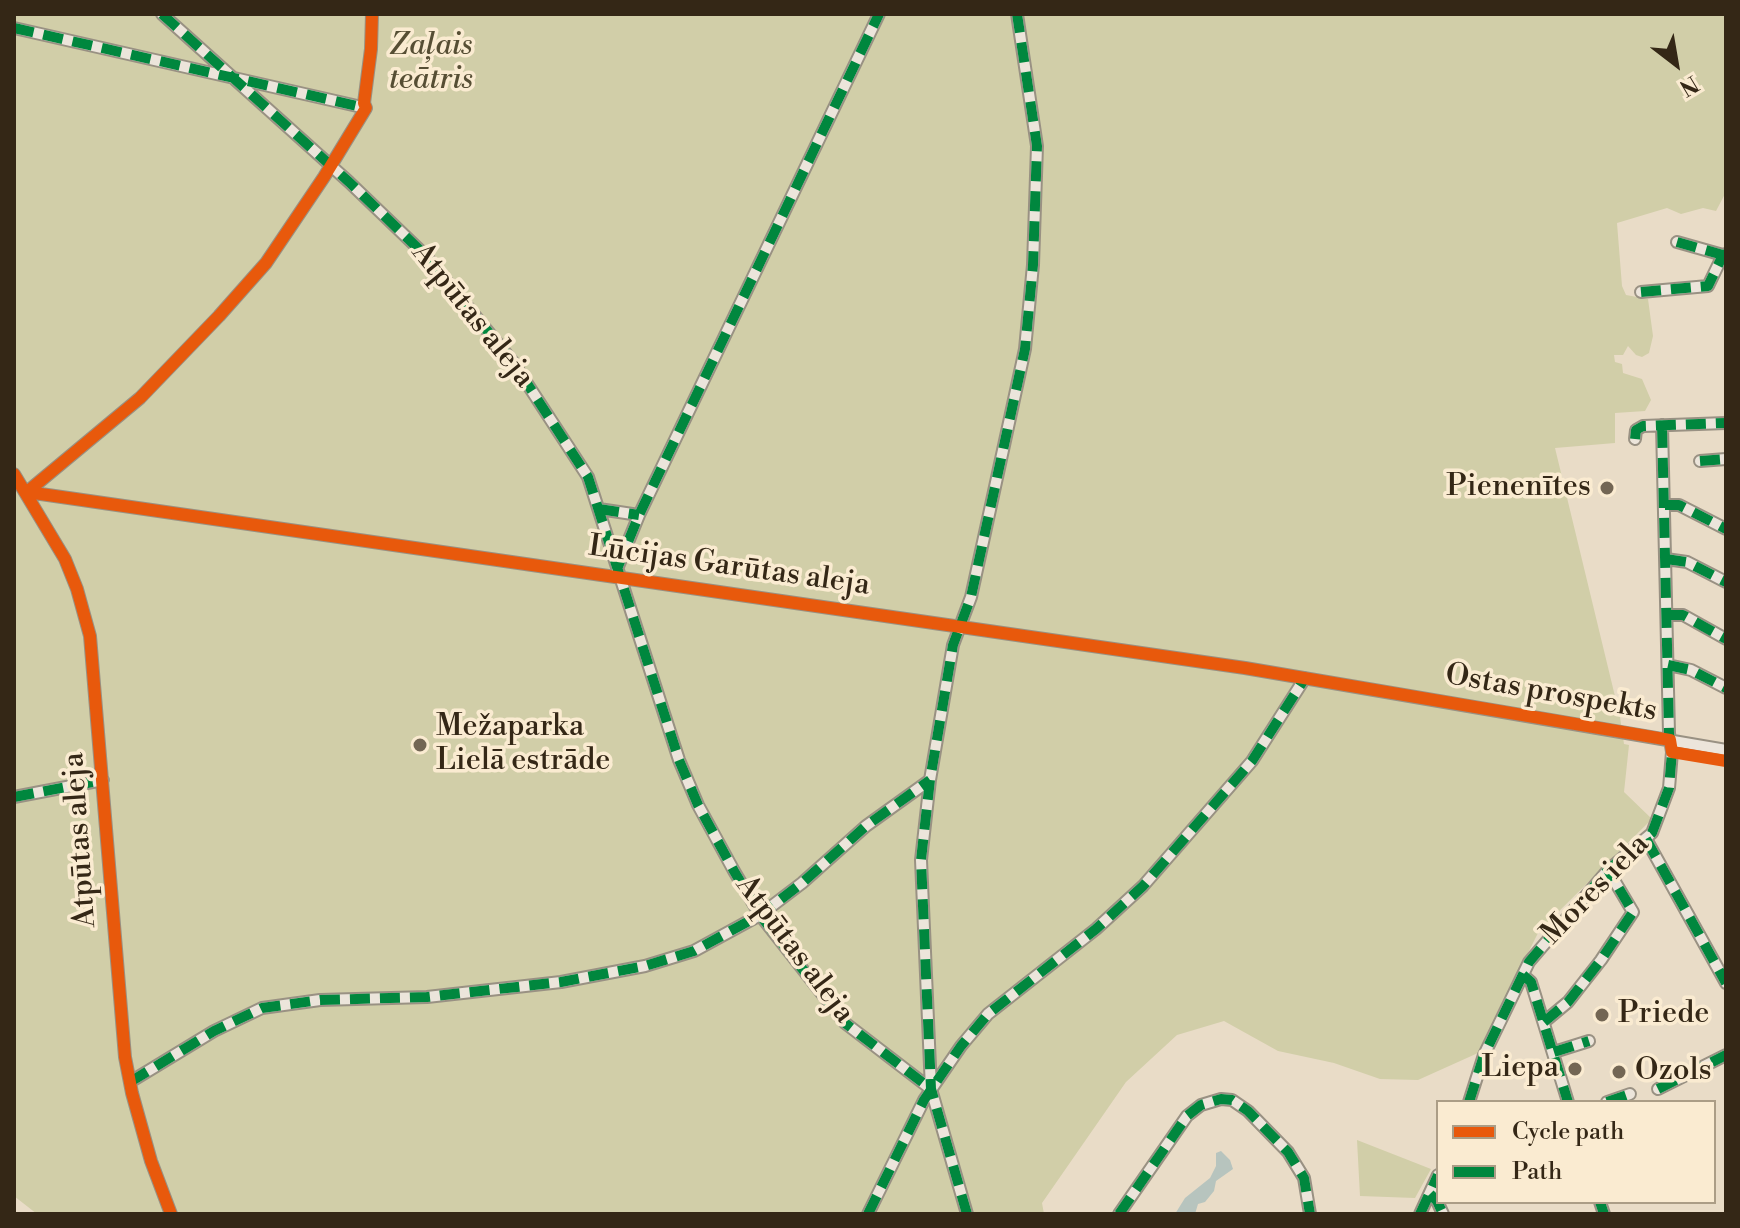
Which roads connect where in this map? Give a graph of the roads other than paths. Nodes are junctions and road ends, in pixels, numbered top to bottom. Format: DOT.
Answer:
graph roads {
  1 [pos="162,14"];
  2 [pos="372,14"];
  3 [pos="879,14"];
  4 [pos="1017,14"];
  5 [pos="14,28"];
  6 [pos="199,49"];
  7 [pos="196,69"];
  8 [pos="230,77"];
  9 [pos="366,108"];
  10 [pos="326,163"];
  11 [pos="1677,242"];
  12 [pos="1724,254"];
  13 [pos="1641,292"];
  14 [pos="1726,423"];
  15 [pos="1662,425"];
  16 [pos="1635,439"];
  17 [pos="1726,459"];
  18 [pos="1700,461"];
  19 [pos="14,474"];
  20 [pos="27,492"];
  21 [pos="1665,505"];
  22 [pos="599,509"];
  23 [pos="639,515"];
  24 [pos="1726,529"];
  25 [pos="1666,559"];
  26 [pos="618,573"];
  27 [pos="1726,582"];
  28 [pos="1667,615"];
  29 [pos="959,628"];
  30 [pos="1726,639"];
  31 [pos="1668,665"];
  32 [pos="1305,678"];
  33 [pos="1726,688"];
  34 [pos="1422,698"];
  35 [pos="1670,740"];
  36 [pos="1726,750"];
  37 [pos="103,780"];
  38 [pos="930,780"];
  39 [pos="14,797"];
  40 [pos="1646,839"];
  41 [pos="1608,870"];
  42 [pos="760,915"];
  43 [pos="1523,975"];
  44 [pos="1726,983"];
  45 [pos="1544,1022"];
  46 [pos="1589,1041"];
  47 [pos="1554,1052"];
  48 [pos="1726,1055"];
  49 [pos="130,1082"];
  50 [pos="931,1089"];
  51 [pos="1658,1089"];
  52 [pos="1630,1094"];
  53 [pos="1470,1100"];
  54 [pos="1567,1100"];
  55 [pos="1613,1100"];
  56 [pos="1436,1180"];
  57 [pos="1430,1194"];
  58 [pos="1436,1200"];
  59 [pos="171,1214"];
  60 [pos="868,1214"];
  61 [pos="967,1214"];
  62 [pos="1119,1214"];
  63 [pos="1310,1214"];
  64 [pos="1420,1214"];
  1 -- 6 [label="street, Atpūtas aleja"];
  2 -- 9 [label="street"];
  3 -- 23 [label="street"];
  4 -- 29 [label="street"];
  5 -- 7 [label="street"];
  6 -- 7 [label="street"];
  6 -- 8 [label="street, Atpūtas aleja"];
  7 -- 8 [label="street"];
  8 -- 9 [label="street"];
  8 -- 10 [label="street, Atpūtas aleja"];
  9 -- 10 [label="street"];
  10 -- 20 [label="street"];
  10 -- 22 [label="street, Atpūtas aleja"];
  11 -- 12 [label="street"];
  12 -- 13 [label="street"];
  14 -- 15 [label="street"];
  15 -- 16 [label="street"];
  15 -- 21 [label="street, Mores iela"];
  17 -- 18 [label="street"];
  19 -- 20 [label="street, Atpūtas aleja"];
  20 -- 26 [label="street, Lūcijas Garūtas aleja"];
  20 -- 37 [label="street, Atpūtas aleja"];
  21 -- 24 [label="street"];
  21 -- 25 [label="street, Mores iela"];
  22 -- 23 [label="street"];
  22 -- 26 [label="street, Atpūtas aleja"];
  23 -- 26 [label="street"];
  25 -- 27 [label="street"];
  25 -- 28 [label="street, Mores iela"];
  26 -- 29 [label="street, Lūcijas Garūtas aleja"];
  26 -- 42 [label="street, Atpūtas aleja"];
  28 -- 30 [label="street"];
  28 -- 31 [label="street, Mores iela"];
  29 -- 32 [label="street, Lūcijas Garūtas aleja"];
  29 -- 38 [label="street"];
  31 -- 33 [label="street"];
  31 -- 35 [label="street, Mores iela"];
  32 -- 34 [label="street, Lūcijas Garūtas aleja"];
  32 -- 50 [label="street"];
  34 -- 35 [label="street, Ostas prospekts"];
  35 -- 36 [label="street, Ostas prospekts"];
  35 -- 40 [label="street, Mores iela"];
  37 -- 39 [label="street"];
  37 -- 49 [label="street, Atpūtas aleja"];
  38 -- 42 [label="street"];
  38 -- 50 [label="street"];
  40 -- 41 [label="street, Mores iela"];
  40 -- 44 [label="street"];
  41 -- 43 [label="street, Mores iela"];
  41 -- 45 [label="street"];
  42 -- 49 [label="street"];
  42 -- 50 [label="street, Atpūtas aleja"];
  43 -- 45 [label="street"];
  43 -- 53 [label="street, Mores iela"];
  45 -- 47 [label="street"];
  46 -- 47 [label="street"];
  47 -- 54 [label="street"];
  48 -- 51 [label="street"];
  49 -- 59 [label="street, Atpūtas aleja"];
  50 -- 60 [label="street"];
  50 -- 61 [label="street"];
  52 -- 55 [label="street"];
  56 -- 57 [label="street"];
  57 -- 58 [label="street"];
  57 -- 64 [label="street"];
  62 -- 63 [label="street"];
}
